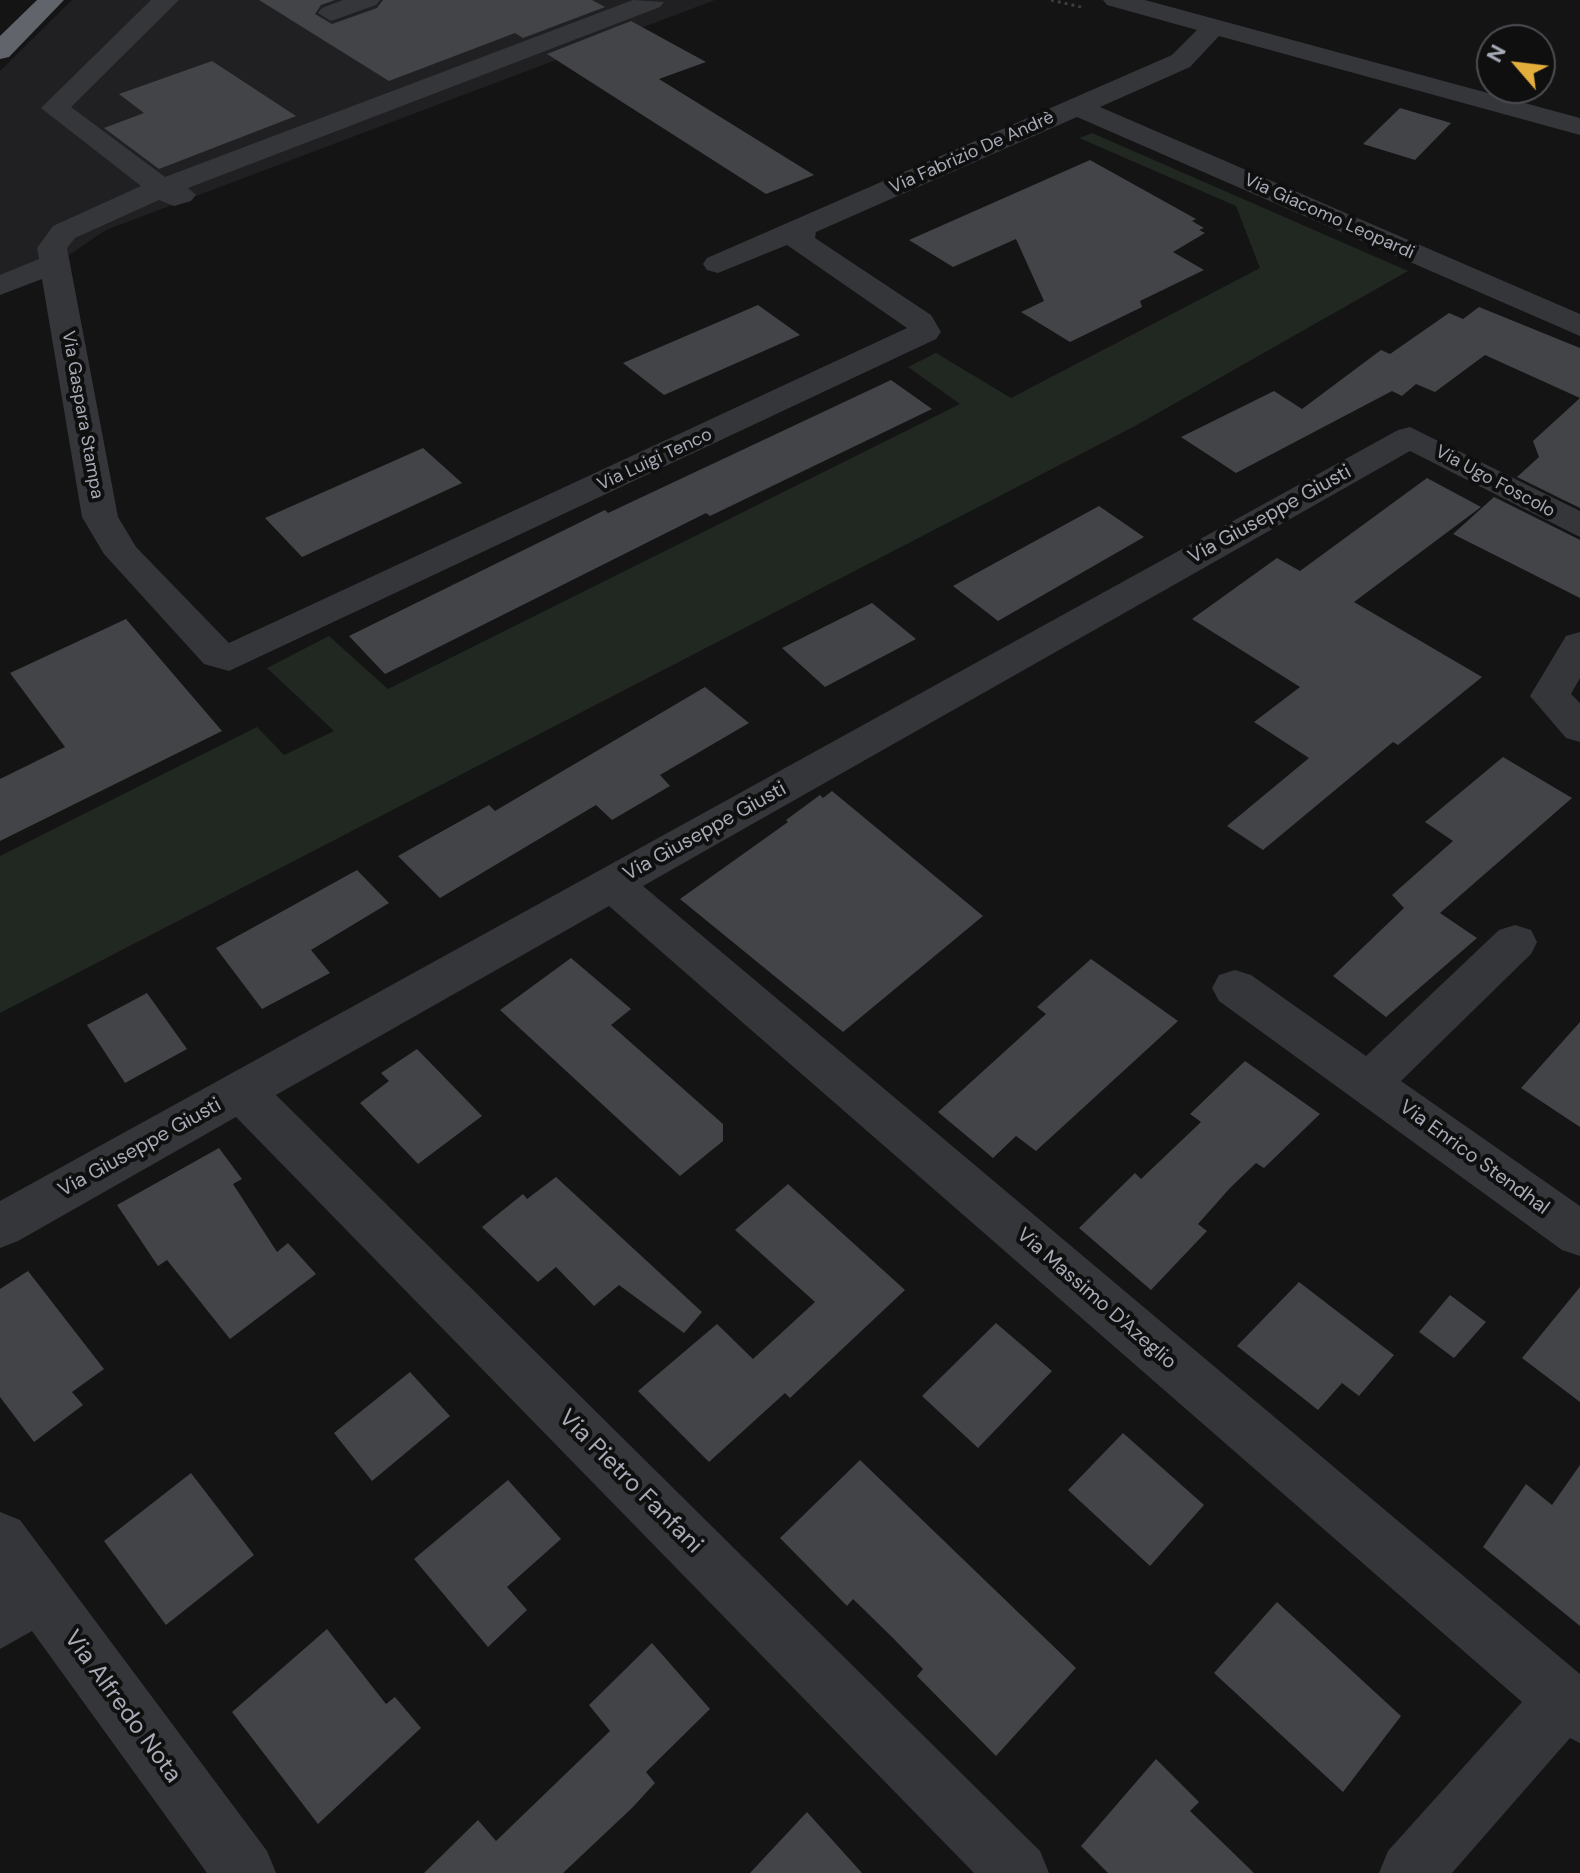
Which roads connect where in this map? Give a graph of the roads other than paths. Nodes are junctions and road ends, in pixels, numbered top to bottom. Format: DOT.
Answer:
graph roads {
  1 [pos="51,0"];
  2 [pos="166,0"];
  3 [pos="367,0"];
  4 [pos="1116,0"];
  5 [pos="1190,0"];
  6 [pos="664,6"];
  7 [pos="331,13"];
  8 [pos="1215,26"];
  9 [pos="0,51"];
  10 [pos="1476,83"];
  11 [pos="1476,83"];
  12 [pos="1556,97"];
  13 [pos="1527,104"];
  14 [pos="1580,104"];
  15 [pos="1077,107"];
  16 [pos="1580,127"];
  17 [pos="168,192"];
  18 [pos="801,228"];
  19 [pos="53,256"];
  20 [pos="718,264"];
  21 [pos="0,286"];
  22 [pos="1580,326"];
  23 [pos="1410,437"];
  24 [pos="1580,526"];
  25 [pos="1580,645"];
  26 [pos="229,658"];
  27 [pos="1580,728"];
  28 [pos="612,884"];
  29 [pos="1515,942"];
  30 [pos="1235,988"];
  31 [pos="1369,1082"];
  32 [pos="241,1091"];
  33 [pos="0,1226"];
  34 [pos="1580,1234"];
  35 [pos="0,1540"];
  36 [pos="18,1605"];
  37 [pos="1572,1707"];
  38 [pos="245,1873"];
  39 [pos="1018,1873"];
  40 [pos="1410,1873"];
  1 -- 9 [label="highway"];
  2 -- 17 [label="street"];
  3 -- 7 [label="street"];
  4 -- 8 [label="street"];
  5 -- 11 [label="street"];
  6 -- 17 [label="street"];
  8 -- 10 [label="street"];
  8 -- 15 [label="street, Via Fabrizio De Andrè"];
  12 -- 14 [label="street"];
  13 -- 16 [label="street"];
  15 -- 18 [label="street, Via Fabrizio De Andrè"];
  15 -- 22 [label="street, Via Giacomo Leopardi"];
  17 -- 19 [label="street"];
  18 -- 20 [label="street, Via Fabrizio De Andrè"];
  18 -- 26 [label="street, Via Luigi Tenco"];
  19 -- 21 [label="street"];
  19 -- 26 [label="street, Via Gaspara Stampa"];
  23 -- 24 [label="street, Via Ugo Foscolo"];
  23 -- 28 [label="street, Via Giuseppe Giusti"];
  25 -- 27 [label="street"];
  28 -- 32 [label="street, Via Giuseppe Giusti"];
  28 -- 37 [label="street, Via Massimo D'Azeglio"];
  29 -- 31 [label="street"];
  30 -- 31 [label="street, Via Enrico Stendhal"];
  31 -- 34 [label="street, Via Enrico Stendhal"];
  32 -- 33 [label="street, Via Giuseppe Giusti"];
  32 -- 39 [label="street, Via Pietro Fanfani"];
  35 -- 36 [label="street, Via Alfredo Nota"];
  36 -- 38 [label="street, Via Alfredo Nota"];
  37 -- 40 [label="street"];
}
